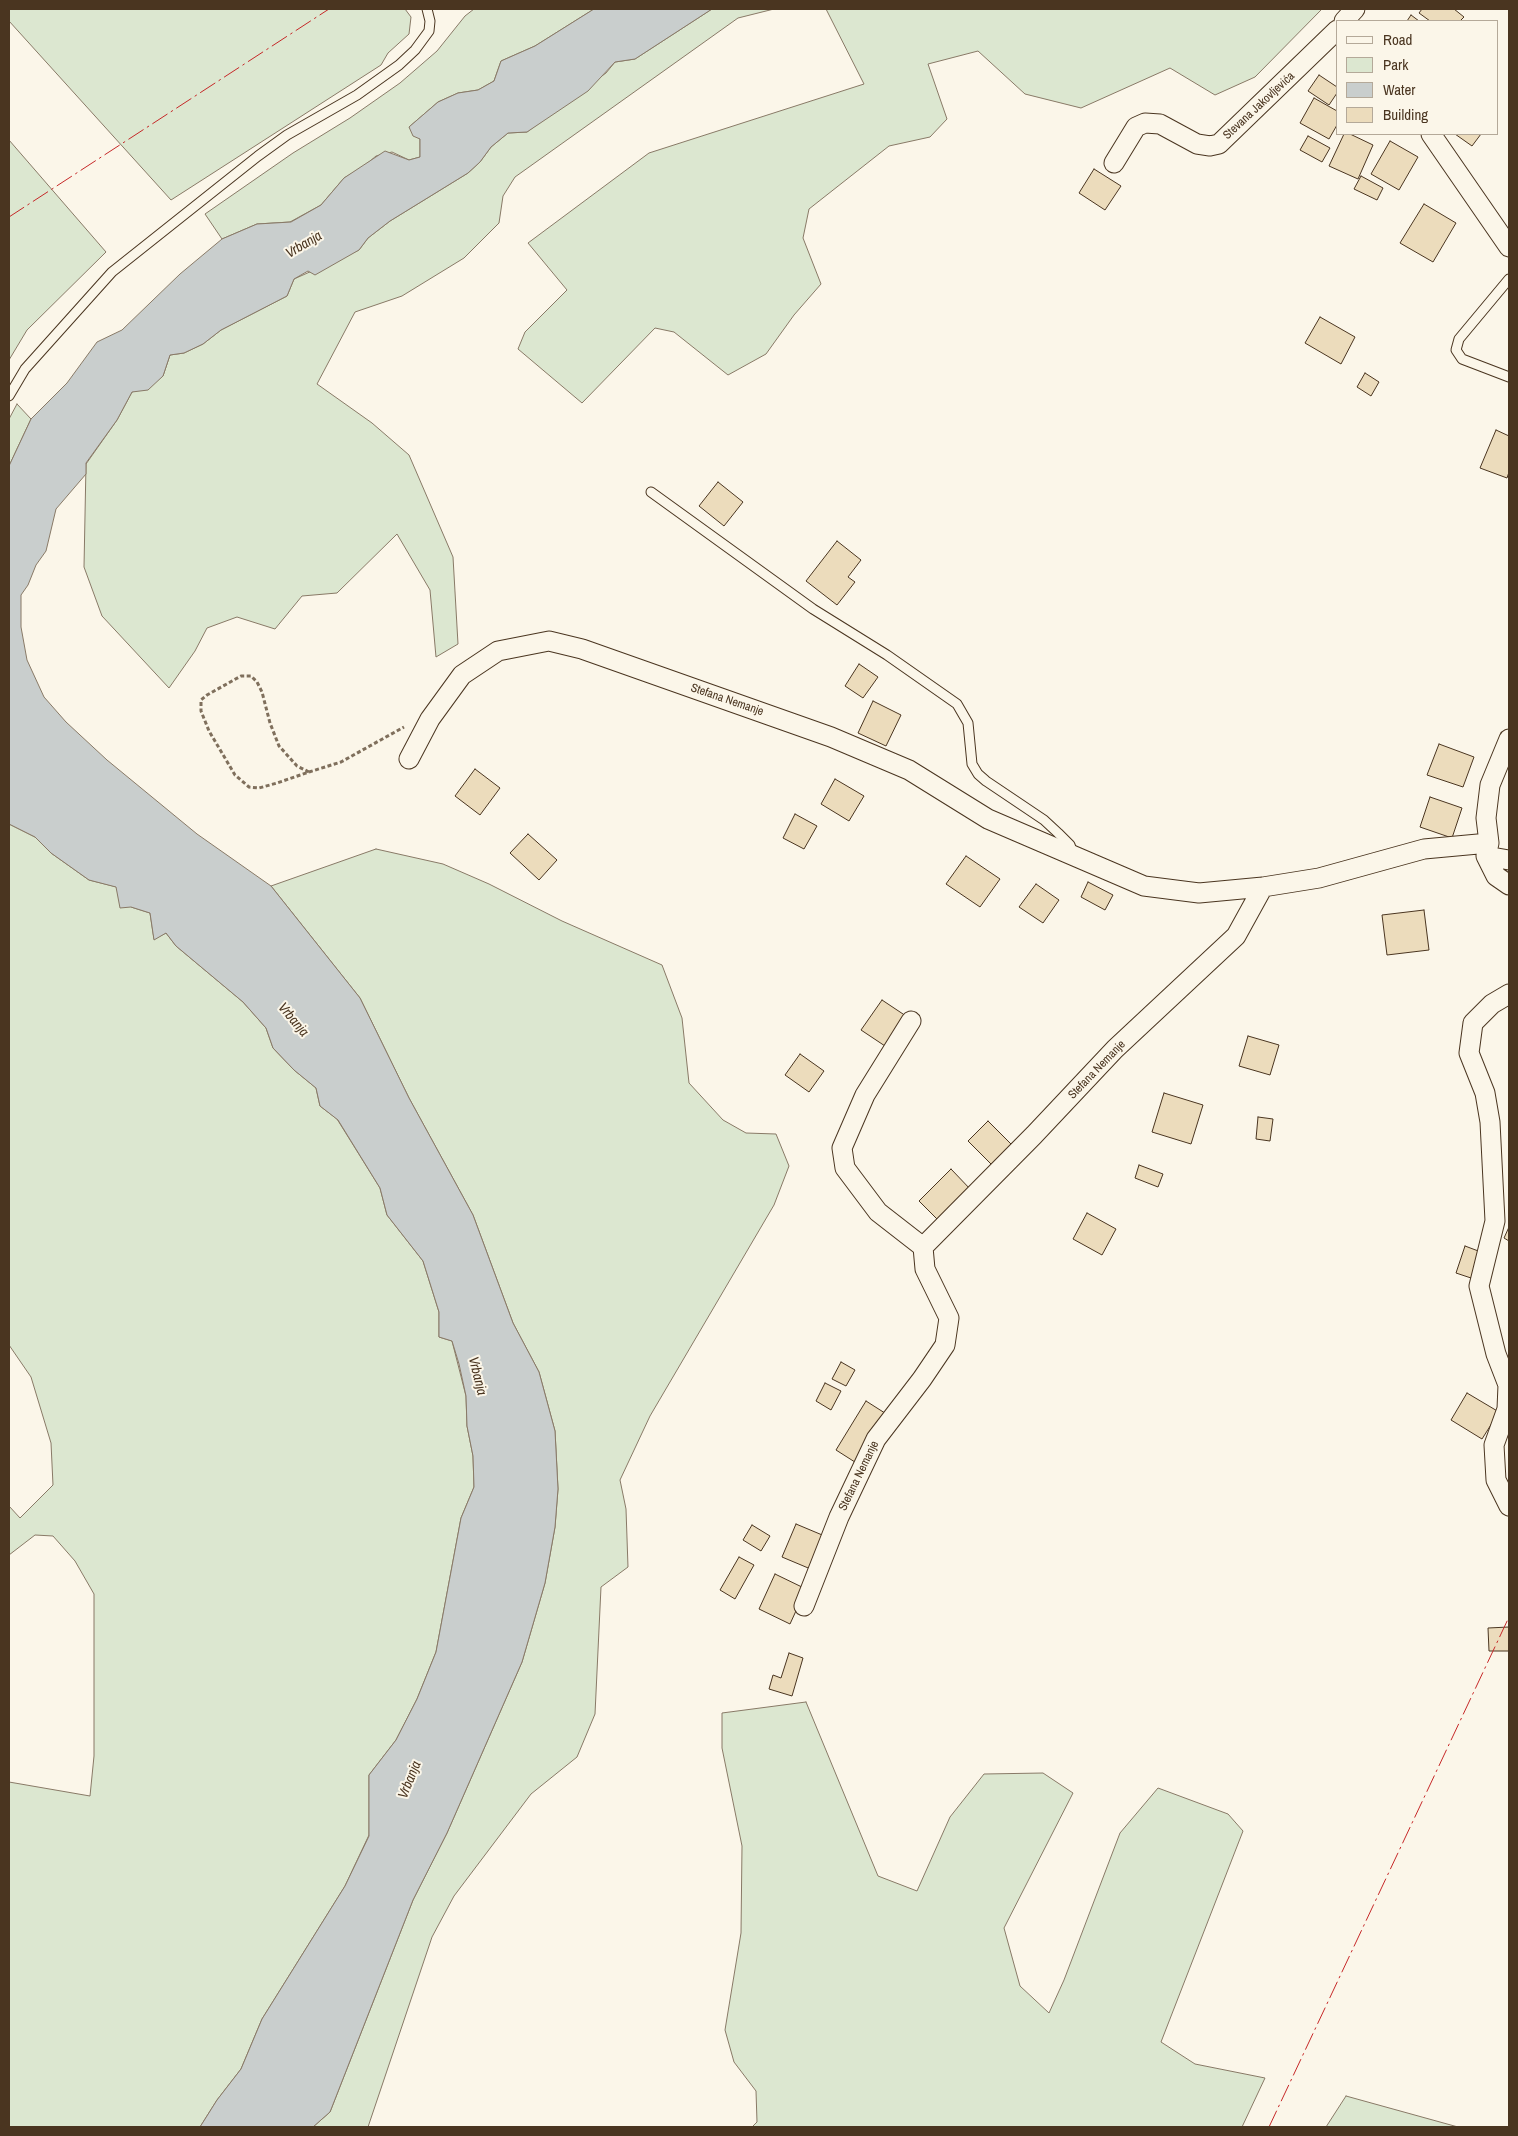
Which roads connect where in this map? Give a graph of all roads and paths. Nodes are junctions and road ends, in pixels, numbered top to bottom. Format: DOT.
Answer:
graph roads {
  1 [pos="427,9"];
  2 [pos="1355,9"];
  3 [pos="1345,20"];
  4 [pos="1334,38"];
  5 [pos="1432,135"];
  6 [pos="1114,163"];
  7 [pos="1509,247"];
  8 [pos="1509,278"];
  9 [pos="1509,377"];
  10 [pos="9,396"];
  11 [pos="651,492"];
  12 [pos="432,716"];
  13 [pos="1509,740"];
  14 [pos="409,758"];
  15 [pos="309,772"];
  16 [pos="1488,849"];
  17 [pos="1075,857"];
  18 [pos="1509,860"];
  19 [pos="1509,885"];
  20 [pos="1263,888"];
  21 [pos="1509,994"];
  22 [pos="911,1021"];
  23 [pos="923,1247"];
  24 [pos="1509,1506"];
  25 [pos="804,1606"];
  1 -- 10 [label="lane"];
  2 -- 3 [label="street"];
  4 -- 6 [label="street, Stevana Jakovljevića"];
  5 -- 7 [label="street"];
  8 -- 9 [label="lane"];
  11 -- 17 [label="lane"];
  12 -- 14 [label="street, Stefana Nemanje"];
  12 -- 15 [label="path"];
  12 -- 17 [label="street, Stefana Nemanje"];
  13 -- 16 [label="street"];
  15 -- 15 [label="path"];
  16 -- 18 [label="street, Stefana Nemanje"];
  16 -- 19 [label="street"];
  16 -- 20 [label="street, Stefana Nemanje"];
  17 -- 20 [label="street, Stefana Nemanje"];
  20 -- 23 [label="street, Stefana Nemanje"];
  21 -- 24 [label="street"];
  22 -- 23 [label="street"];
  23 -- 25 [label="street, Stefana Nemanje"];
}
